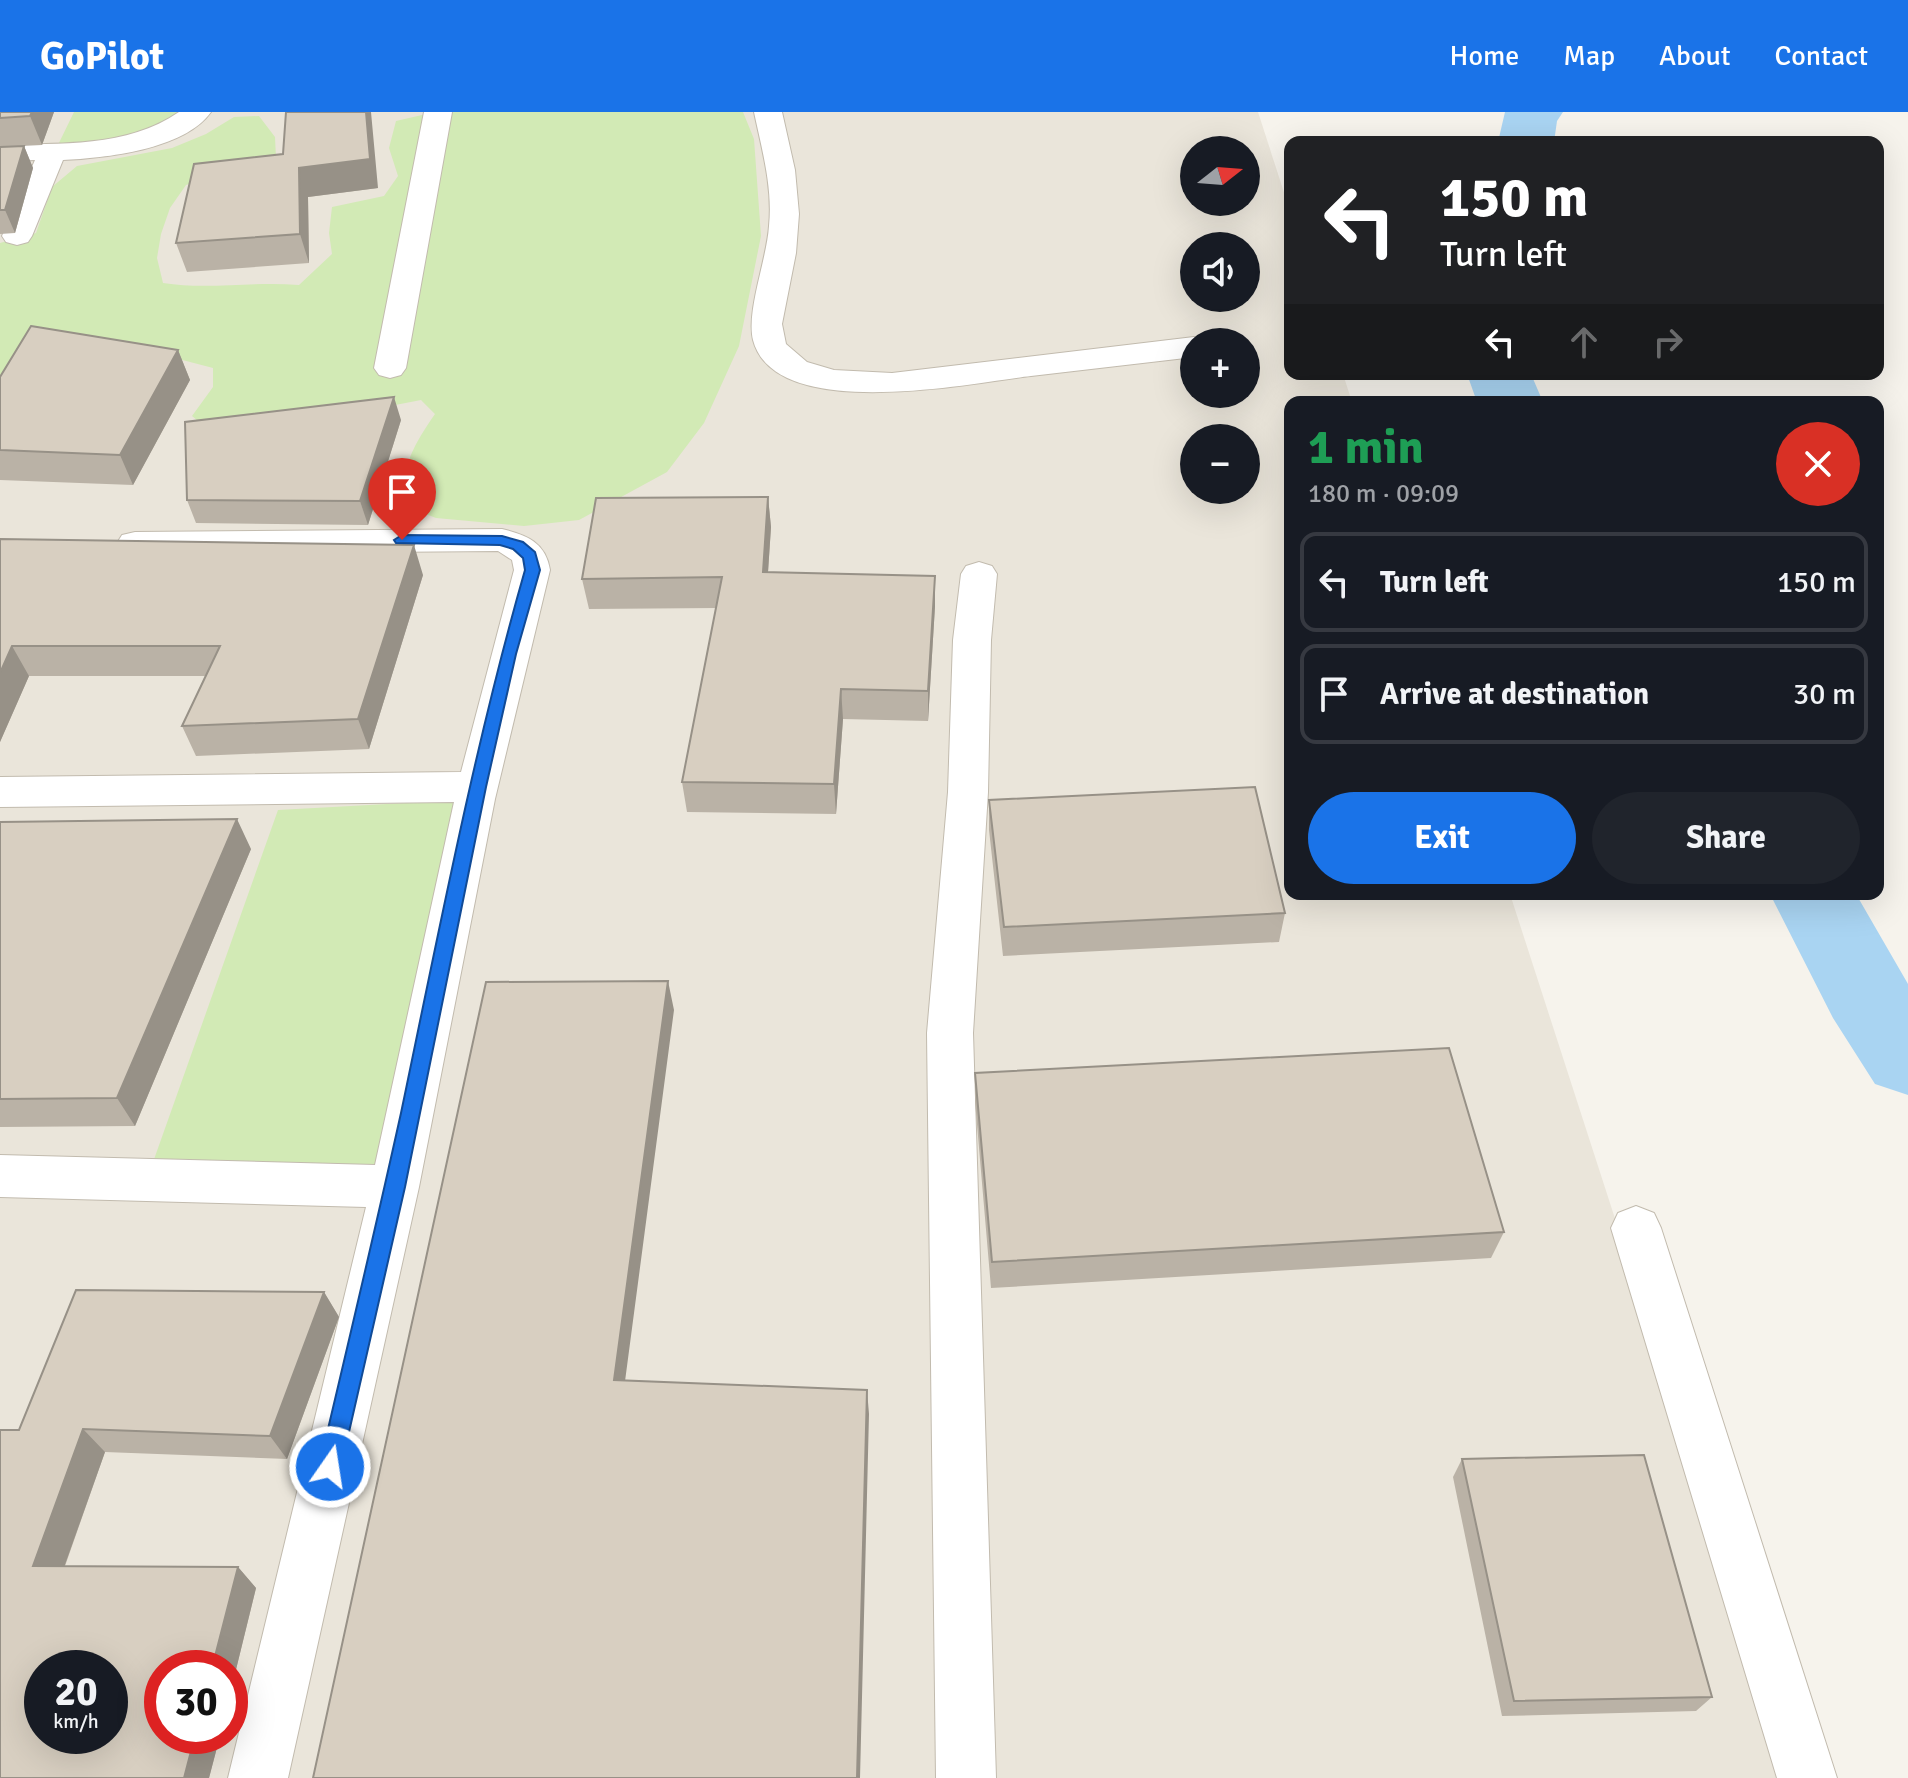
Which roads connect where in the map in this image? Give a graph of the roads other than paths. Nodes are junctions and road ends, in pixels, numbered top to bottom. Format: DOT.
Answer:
graph roads {
  1 [pos="197,112"];
  2 [pos="438,112"];
  3 [pos="768,112"];
  4 [pos="53,150"];
  5 [pos="0,153"];
  6 [pos="17,236"];
  7 [pos="1180,349"];
  8 [pos="390,368"];
  9 [pos="107,543"];
  10 [pos="979,574"];
  11 [pos="478,787"];
  12 [pos="0,792"];
  13 [pos="0,1176"];
  14 [pos="395,1187"];
  15 [pos="1636,1228"];
  16 [pos="258,1778"];
  17 [pos="966,1778"];
  18 [pos="1807,1778"];
  1 -- 4 [label="street"];
  2 -- 8 [label="street"];
  3 -- 7 [label="street"];
  4 -- 5 [label="street"];
  4 -- 6 [label="street"];
  9 -- 11 [label="street"];
  10 -- 17 [label="street"];
  11 -- 12 [label="street"];
  11 -- 14 [label="street"];
  13 -- 14 [label="street"];
  14 -- 16 [label="street"];
  15 -- 18 [label="street"];
}
